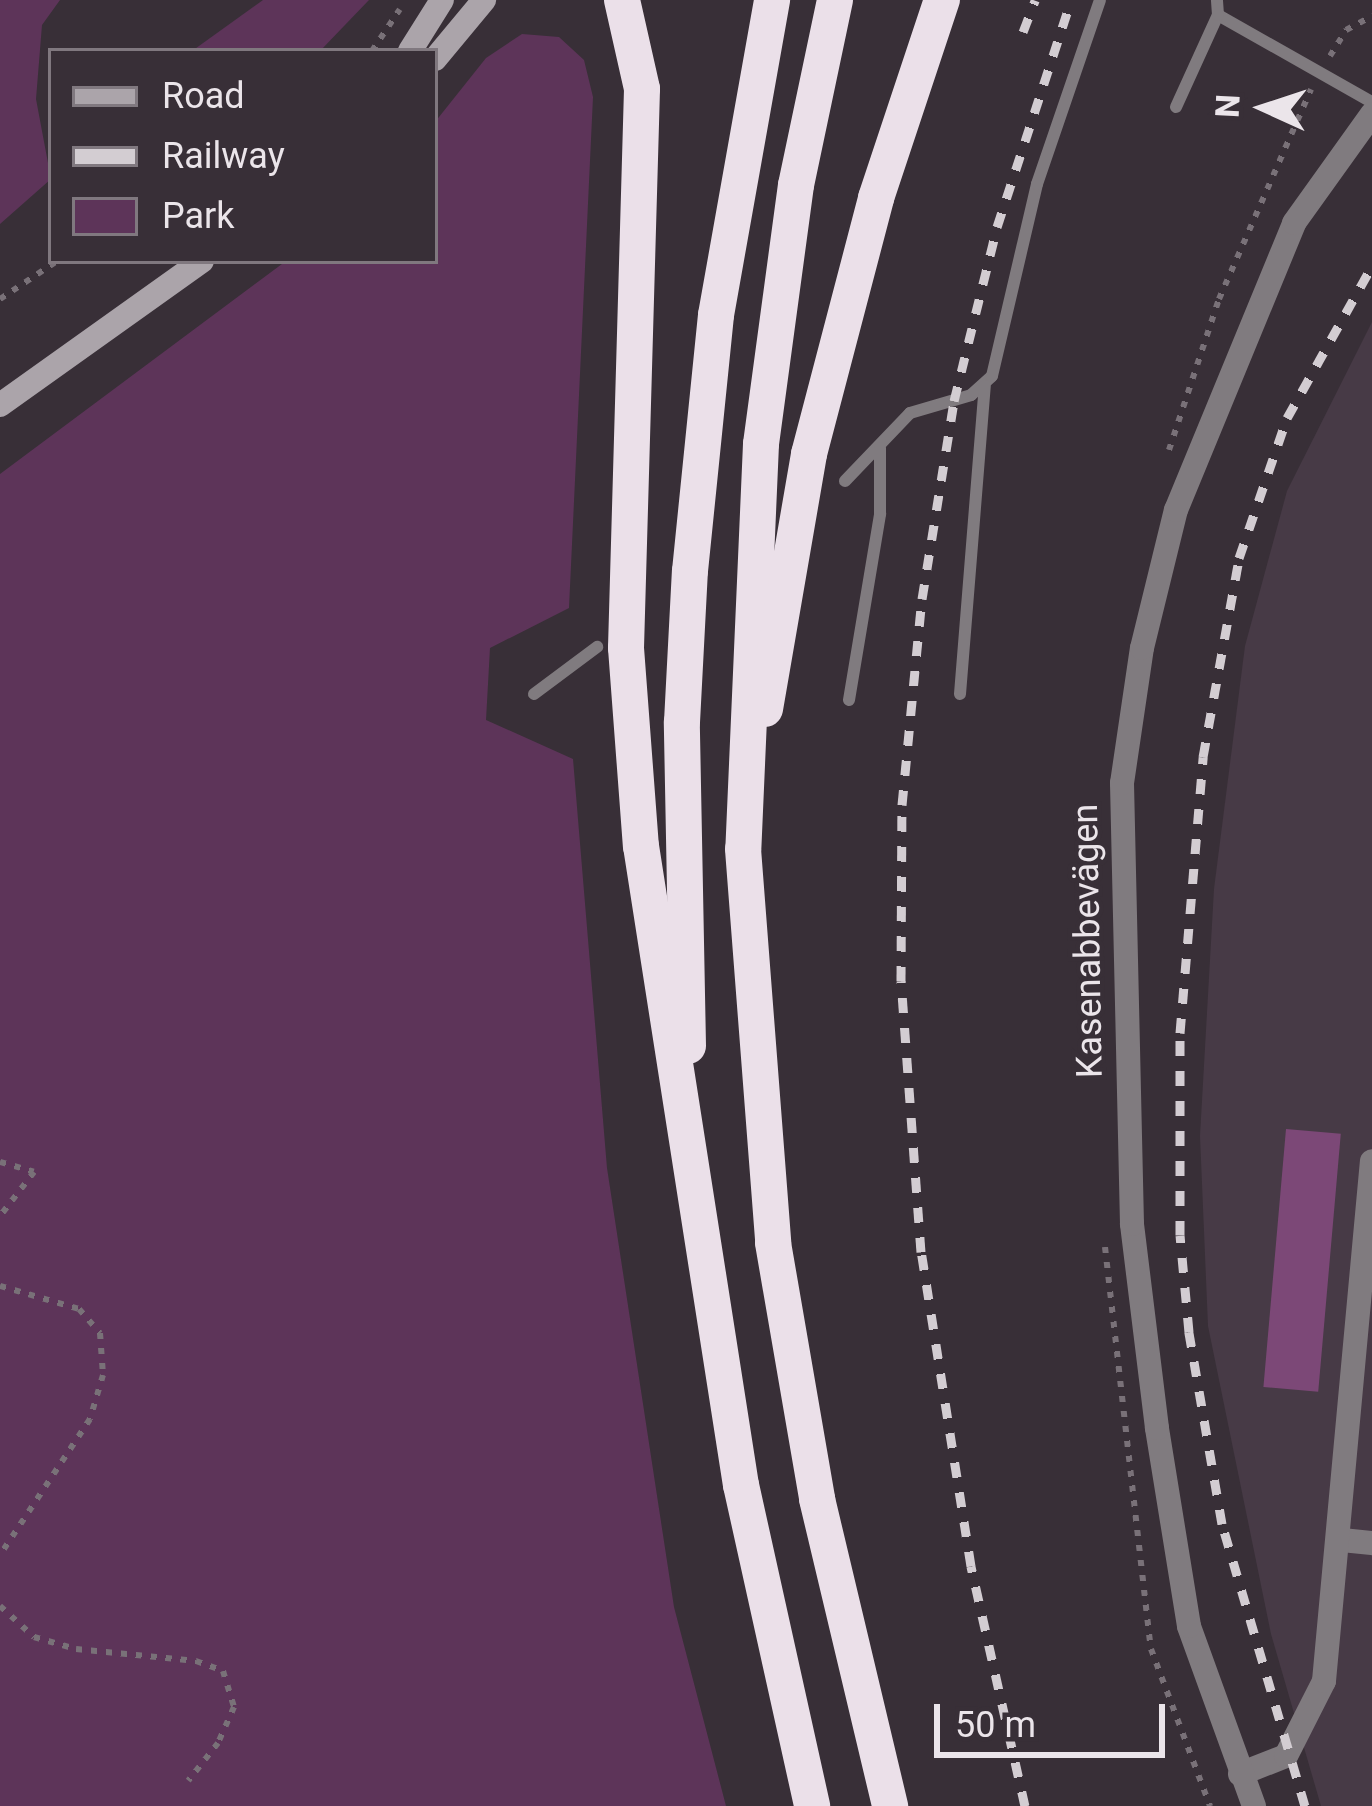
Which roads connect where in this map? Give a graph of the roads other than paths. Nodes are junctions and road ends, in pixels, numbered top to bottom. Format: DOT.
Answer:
graph roads {
  1 [pos="442,0"];
  2 [pos="484,0"];
  3 [pos="603,0"];
  4 [pos="772,0"];
  5 [pos="835,0"];
  6 [pos="943,0"];
  7 [pos="1100,0"];
  8 [pos="1218,7"];
  9 [pos="627,14"];
  10 [pos="412,48"];
  11 [pos="438,54"];
  12 [pos="1372,102"];
  13 [pos="1176,106"];
  14 [pos="1372,114"];
  15 [pos="198,264"];
  16 [pos="985,386"];
  17 [pos="0,405"];
  18 [pos="880,448"];
  19 [pos="845,482"];
  20 [pos="597,647"];
  21 [pos="534,694"];
  22 [pos="960,694"];
  23 [pos="849,700"];
  24 [pos="743,849"];
  25 [pos="1372,1161"];
  26 [pos="707,1271"];
  27 [pos="1342,1540"];
  28 [pos="1372,1543"];
  29 [pos="1240,1774"];
  30 [pos="812,1806"];
  31 [pos="890,1806"];
  32 [pos="1254,1806"];
  1 -- 10 [label="main road"];
  2 -- 11 [label="main road"];
  3 -- 9 [label="highway"];
  4 -- 26 [label="highway"];
  5 -- 24 [label="highway"];
  6 -- 24 [label="highway"];
  7 -- 16 [label="lane"];
  8 -- 12 [label="lane"];
  8 -- 13 [label="lane"];
  9 -- 26 [label="highway"];
  14 -- 29 [label="street, Kasenabbevägen"];
  15 -- 17 [label="main road"];
  16 -- 18 [label="lane"];
  16 -- 22 [label="lane"];
  18 -- 19 [label="lane"];
  18 -- 23 [label="lane"];
  20 -- 21 [label="lane"];
  24 -- 31 [label="highway"];
  25 -- 27 [label="street"];
  26 -- 30 [label="highway"];
  27 -- 28 [label="street"];
  27 -- 29 [label="street"];
  29 -- 32 [label="street, Kasenabbevägen"];
}
